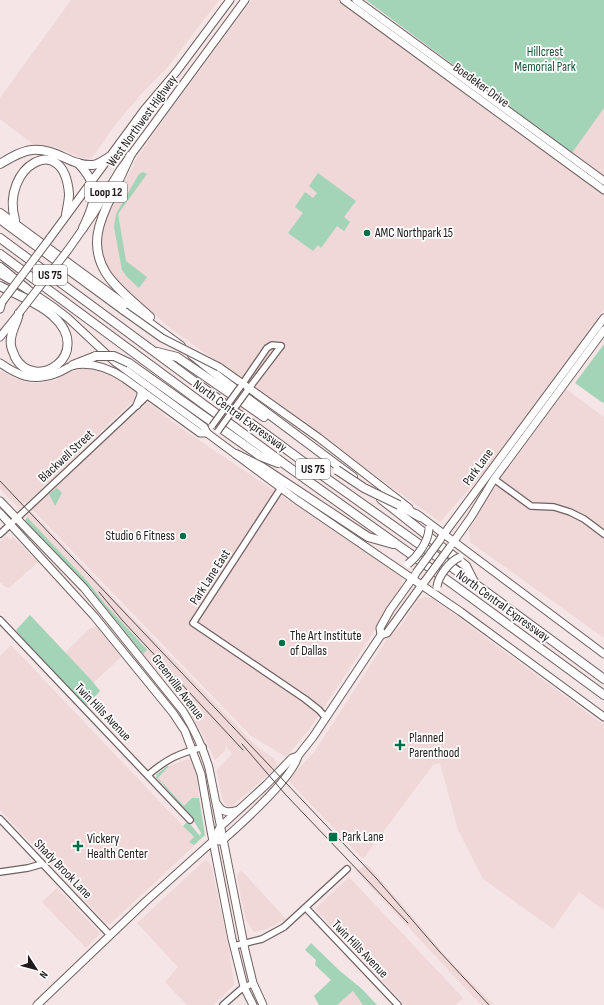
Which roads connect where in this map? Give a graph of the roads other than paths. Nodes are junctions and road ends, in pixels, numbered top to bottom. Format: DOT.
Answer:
graph roads {
  1 [pos="230,0"];
  2 [pos="246,0"];
  3 [pos="344,0"];
  4 [pos="356,0"];
  5 [pos="478,94"];
  6 [pos="530,132"];
  7 [pos="130,156"];
  8 [pos="109,157"];
  9 [pos="22,162"];
  10 [pos="78,163"];
  11 [pos="0,164"];
  12 [pos="604,181"];
  13 [pos="91,182"];
  14 [pos="604,190"];
  15 [pos="4,201"];
  16 [pos="0,213"];
  17 [pos="66,215"];
  18 [pos="0,220"];
  19 [pos="83,228"];
  20 [pos="0,238"];
  21 [pos="37,239"];
  22 [pos="0,254"];
  23 [pos="0,267"];
  24 [pos="0,274"];
  25 [pos="0,286"];
  26 [pos="27,289"];
  27 [pos="1,305"];
  28 [pos="19,314"];
  29 [pos="604,318"];
  30 [pos="604,330"];
  31 [pos="0,337"];
  32 [pos="173,340"];
  33 [pos="154,352"];
  34 [pos="0,363"];
  35 [pos="73,366"];
  36 [pos="0,368"];
  37 [pos="10,370"];
  38 [pos="242,385"];
  39 [pos="141,390"];
  40 [pos="248,390"];
  41 [pos="148,394"];
  42 [pos="544,398"];
  43 [pos="551,403"];
  44 [pos="137,405"];
  45 [pos="209,435"];
  46 [pos="236,454"];
  47 [pos="503,454"];
  48 [pos="290,468"];
  49 [pos="494,479"];
  50 [pos="281,488"];
  51 [pos="0,501"];
  52 [pos="0,513"];
  53 [pos="420,517"];
  54 [pos="17,518"];
  55 [pos="11,524"];
  56 [pos="429,526"];
  57 [pos="0,534"];
  58 [pos="604,534"];
  59 [pos="442,537"];
  60 [pos="452,544"];
  61 [pos="399,546"];
  62 [pos="472,556"];
  63 [pos="396,567"];
  64 [pos="55,572"];
  65 [pos="414,575"];
  66 [pos="424,583"];
  67 [pos="474,583"];
  68 [pos="84,588"];
  69 [pos="439,596"];
  70 [pos="0,620"];
  71 [pos="113,623"];
  72 [pos="106,629"];
  73 [pos="381,635"];
  74 [pos="604,654"];
  75 [pos="604,679"];
  76 [pos="159,681"];
  77 [pos="151,687"];
  78 [pos="604,695"];
  79 [pos="604,717"];
  80 [pos="326,718"];
  81 [pos="203,747"];
  82 [pos="193,750"];
  83 [pos="298,756"];
  84 [pos="148,775"];
  85 [pos="215,800"];
  86 [pos="240,809"];
  87 [pos="0,819"];
  88 [pos="190,820"];
  89 [pos="220,827"];
  90 [pos="223,840"];
  91 [pos="213,841"];
  92 [pos="42,864"];
  93 [pos="347,869"];
  94 [pos="0,872"];
  95 [pos="306,908"];
  96 [pos="110,935"];
  97 [pos="244,944"];
  98 [pos="234,946"];
  99 [pos="253,983"];
  100 [pos="244,987"];
  101 [pos="37,1005"];
  102 [pos="223,1005"];
  103 [pos="253,1005"];
  104 [pos="263,1005"];
  105 [pos="398,1005"];
  1 -- 8 [label="main road, West Northwest Highway / Loop 12"];
  2 -- 7 [label="main road, West Northwest Highway / Loop 12"];
  3 -- 5 [label="main road, Boedeker Drive"];
  4 -- 5 [label="main road, Boedeker Drive"];
  5 -- 6 [label="main road, Boedeker Drive"];
  6 -- 12 [label="main road, Boedeker Drive"];
  6 -- 14 [label="main road, Boedeker Drive"];
  7 -- 19 [label="main road, West Northwest Highway / Loop 12"];
  7 -- 32 [label="highway"];
  8 -- 10 [label="highway"];
  8 -- 13 [label="main road, West Northwest Highway / Loop 12"];
  9 -- 17 [label="highway"];
  10 -- 11 [label="highway"];
  10 -- 13 [label="highway"];
  13 -- 17 [label="main road, West Northwest Highway / Loop 12"];
  13 -- 19 [label="highway"];
  15 -- 21 [label="highway"];
  16 -- 21 [label="highway"];
  17 -- 27 [label="main road, West Northwest Highway / Loop 12, bridge"];
  18 -- 38 [label="main road, North Central Expressway, bridge"];
  19 -- 28 [label="main road, West Northwest Highway / Loop 12, bridge"];
  20 -- 33 [label="highway, North Central Expressway / US 75"];
  21 -- 32 [label="highway"];
  22 -- 48 [label="highway, North Central Expressway / US 75"];
  23 -- 26 [label="highway"];
  24 -- 26 [label="main road"];
  25 -- 28 [label="highway"];
  26 -- 45 [label="main road"];
  28 -- 31 [label="main road, Loop 12"];
  29 -- 42 [label="main road, Park Lane"];
  30 -- 43 [label="main road, Park Lane"];
  32 -- 67 [label="highway"];
  33 -- 53 [label="highway, bridge"];
  33 -- 67 [label="highway, North Central Expressway / US 75"];
  34 -- 37 [label="main road"];
  35 -- 37 [label="main road"];
  35 -- 39 [label="main road"];
  35 -- 48 [label="highway, bridge"];
  36 -- 37 [label="main road"];
  38 -- 40 [label="main road, North Central Expressway"];
  38 -- 40 [label="street"];
  38 -- 45 [label="street, bridge"];
  39 -- 41 [label="main road"];
  39 -- 44 [label="main road"];
  40 -- 45 [label="street, bridge"];
  40 -- 53 [label="main road, North Central Expressway"];
  41 -- 44 [label="street, Blackwell Street"];
  41 -- 45 [label="main road"];
  42 -- 43 [label="main road"];
  42 -- 47 [label="main road, Park Lane"];
  43 -- 49 [label="main road, Park Lane"];
  44 -- 54 [label="street, Blackwell Street"];
  45 -- 46 [label="main road"];
  46 -- 50 [label="main road"];
  46 -- 61 [label="highway"];
  47 -- 49 [label="main road"];
  47 -- 59 [label="main road, Park Lane"];
  48 -- 61 [label="highway, North Central Expressway / US 75"];
  49 -- 58 [label="street"];
  49 -- 60 [label="main road, Park Lane"];
  50 -- 63 [label="main road"];
  50 -- 80 [label="street, Park Lane East"];
  51 -- 54 [label="main road, Greenville Avenue"];
  52 -- 55 [label="main road, Greenville Avenue"];
  53 -- 56 [label="main road, North Central Expressway"];
  54 -- 55 [label="street, Blackwell Street"];
  54 -- 68 [label="main road, Greenville Avenue"];
  55 -- 57 [label="street, Blackwell Street"];
  55 -- 64 [label="main road, Greenville Avenue"];
  56 -- 59 [label="main road, North Central Expressway"];
  56 -- 63 [label="main road, bridge"];
  59 -- 60 [label="main road, North Central Expressway"];
  59 -- 65 [label="main road, Park Lane, bridge"];
  60 -- 62 [label="main road, North Central Expressway"];
  60 -- 66 [label="main road, Park Lane, bridge"];
  61 -- 78 [label="highway, North Central Expressway / US 75"];
  62 -- 69 [label="main road, bridge"];
  62 -- 74 [label="main road, North Central Expressway"];
  63 -- 65 [label="main road"];
  64 -- 68 [label="main road"];
  64 -- 72 [label="main road, Greenville Avenue"];
  65 -- 66 [label="main road"];
  65 -- 73 [label="main road, Park Lane"];
  66 -- 69 [label="main road"];
  66 -- 73 [label="main road, Park Lane"];
  67 -- 75 [label="highway, North Central Expressway / US 75"];
  68 -- 71 [label="main road, Greenville Avenue"];
  69 -- 79 [label="main road"];
  70 -- 84 [label="street, Twin Hills Avenue"];
  71 -- 72 [label="main road"];
  71 -- 76 [label="main road, Greenville Avenue"];
  72 -- 77 [label="main road, Greenville Avenue"];
  73 -- 80 [label="main road, Park Lane"];
  76 -- 77 [label="main road"];
  76 -- 81 [label="main road, Greenville Avenue"];
  77 -- 82 [label="main road, Greenville Avenue"];
  80 -- 83 [label="main road, Park Lane"];
  81 -- 82 [label="street"];
  81 -- 85 [label="main road, Greenville Avenue"];
  82 -- 84 [label="street"];
  82 -- 91 [label="main road, Greenville Avenue"];
  83 -- 86 [label="main road, Park Lane"];
  83 -- 90 [label="main road, Park Lane"];
  84 -- 88 [label="street, Twin Hills Avenue"];
  85 -- 86 [label="main road"];
  85 -- 89 [label="main road, Greenville Avenue"];
  86 -- 89 [label="main road, Park Lane"];
  87 -- 92 [label="street, Shady Brook Lane"];
  89 -- 90 [label="main road, Greenville Avenue"];
  89 -- 91 [label="main road, Park Lane"];
  90 -- 91 [label="main road"];
  90 -- 97 [label="main road, Greenville Avenue"];
  91 -- 96 [label="main road, Park Lane"];
  91 -- 98 [label="main road, Greenville Avenue"];
  92 -- 94 [label="street"];
  92 -- 96 [label="street, Shady Brook Lane"];
  93 -- 95 [label="street"];
  95 -- 97 [label="street"];
  95 -- 105 [label="street, Twin Hills Avenue"];
  96 -- 101 [label="main road, Park Lane"];
  97 -- 98 [label="street"];
  97 -- 99 [label="main road, Greenville Avenue"];
  98 -- 100 [label="main road, Greenville Avenue"];
  99 -- 100 [label="street"];
  99 -- 104 [label="main road, Greenville Avenue"];
  100 -- 102 [label="street"];
  100 -- 103 [label="main road, Greenville Avenue"];
}
